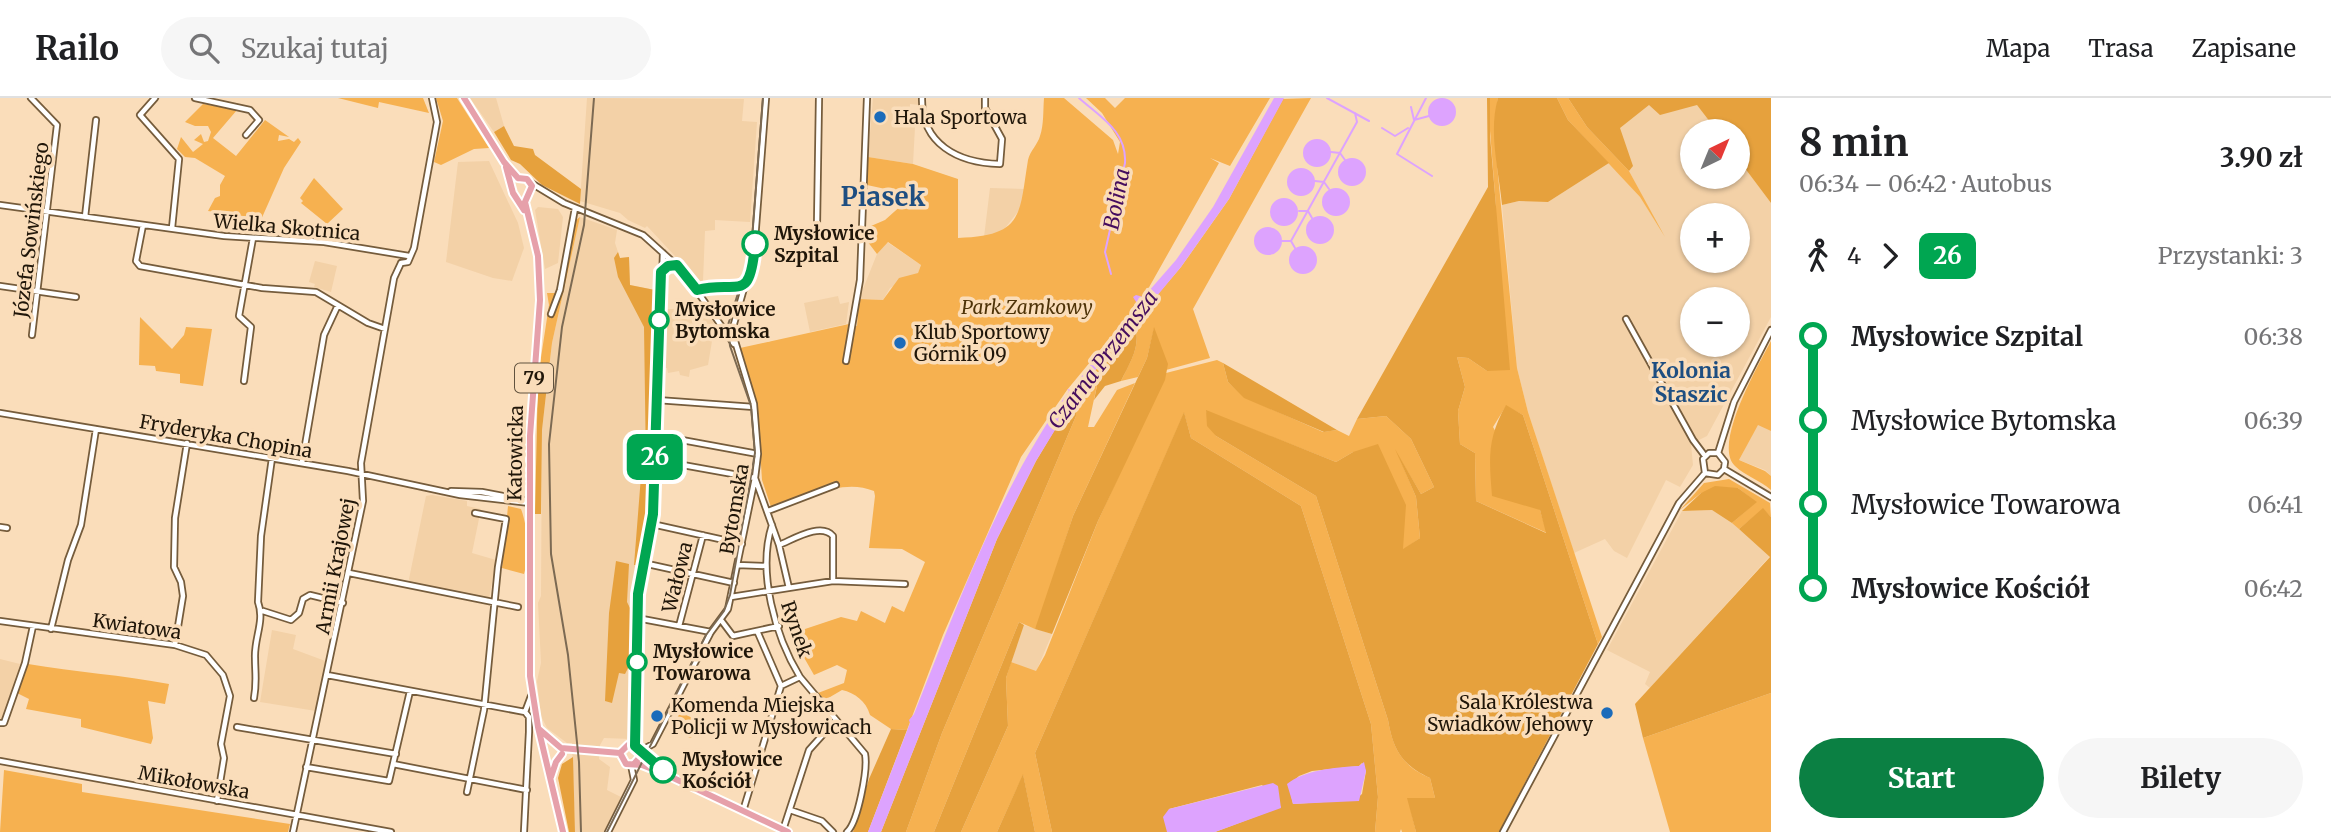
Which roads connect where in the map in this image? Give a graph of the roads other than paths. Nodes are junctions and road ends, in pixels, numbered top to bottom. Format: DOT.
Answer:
graph roads {
  1 [pos="31,98"];
  2 [pos="155,98"];
  3 [pos="195,98"];
  4 [pos="432,98"];
  5 [pos="464,98"];
  6 [pos="766,98"];
  7 [pos="819,98"];
  8 [pos="867,98"];
  9 [pos="922,98"];
  10 [pos="985,98"];
  11 [pos="96,120"];
  12 [pos="246,135"];
  13 [pos="516,181"];
  14 [pos="531,183"];
  15 [pos="547,194"];
  16 [pos="528,195"];
  17 [pos="519,197"];
  18 [pos="0,205"];
  19 [pos="575,208"];
  20 [pos="46,212"];
  21 [pos="527,214"];
  22 [pos="85,217"];
  23 [pos="143,225"];
  24 [pos="817,225"];
  25 [pos="172,229"];
  26 [pos="253,238"];
  27 [pos="663,253"];
  28 [pos="400,255"];
  29 [pos="409,256"];
  30 [pos="401,263"];
  31 [pos="677,265"];
  32 [pos="661,272"];
  33 [pos="244,284"];
  34 [pos="746,284"];
  35 [pos="0,286"];
  36 [pos="736,289"];
  37 [pos="697,290"];
  38 [pos="37,291"];
  39 [pos="76,297"];
  40 [pos="743,297"];
  41 [pos="338,305"];
  42 [pos="551,314"];
  43 [pos="734,318"];
  44 [pos="1626,319"];
  45 [pos="718,321"];
  46 [pos="385,329"];
  47 [pos="1771,330"];
  48 [pos="32,335"];
  49 [pos="735,345"];
  50 [pos="846,360"];
  51 [pos="244,381"];
  52 [pos="657,400"];
  53 [pos="754,407"];
  54 [pos="0,413"];
  55 [pos="96,429"];
  56 [pos="671,438"];
  57 [pos="187,443"];
  58 [pos="1718,453"];
  59 [pos="758,454"];
  60 [pos="1705,456"];
  61 [pos="272,458"];
  62 [pos="655,460"];
  63 [pos="302,463"];
  64 [pos="1724,469"];
  65 [pos="1705,472"];
  66 [pos="362,474"];
  67 [pos="755,478"];
  68 [pos="530,485"];
  69 [pos="836,485"];
  70 [pos="471,491"];
  71 [pos="447,492"];
  72 [pos="489,494"];
  73 [pos="479,496"];
  74 [pos="1771,497"];
  75 [pos="518,501"];
  76 [pos="530,503"];
  77 [pos="768,511"];
  78 [pos="475,513"];
  79 [pos="530,517"];
  80 [pos="652,524"];
  81 [pos="772,525"];
  82 [pos="0,527"];
  83 [pos="7,528"];
  84 [pos="703,535"];
  85 [pos="742,544"];
  86 [pos="779,545"];
  87 [pos="643,564"];
  88 [pos="737,565"];
  89 [pos="766,566"];
  90 [pos="349,573"];
  91 [pos="692,574"];
  92 [pos="833,582"];
  93 [pos="734,583"];
  94 [pos="905,584"];
  95 [pos="789,588"];
  96 [pos="770,592"];
  97 [pos="731,597"];
  98 [pos="343,603"];
  99 [pos="495,603"];
  100 [pos="518,607"];
  101 [pos="262,611"];
  102 [pos="637,618"];
  103 [pos="721,620"];
  104 [pos="0,621"];
  105 [pos="33,626"];
  106 [pos="679,626"];
  107 [pos="779,626"];
  108 [pos="51,629"];
  109 [pos="711,632"];
  110 [pos="758,633"];
  111 [pos="175,645"];
  112 [pos="327,676"];
  113 [pos="800,677"];
  114 [pos="781,686"];
  115 [pos="410,691"];
  116 [pos="531,696"];
  117 [pos="254,698"];
  118 [pos="485,705"];
  119 [pos="525,712"];
  120 [pos="836,720"];
  121 [pos="0,723"];
  122 [pos="237,727"];
  123 [pos="538,727"];
  124 [pos="312,740"];
  125 [pos="638,750"];
  126 [pos="543,751"];
  127 [pos="562,751"];
  128 [pos="620,753"];
  129 [pos="396,754"];
  130 [pos="0,761"];
  131 [pos="393,764"];
  132 [pos="632,765"];
  133 [pos="306,767"];
  134 [pos="667,775"];
  135 [pos="471,779"];
  136 [pos="550,783"];
  137 [pos="527,790"];
  138 [pos="467,792"];
  139 [pos="218,801"];
  140 [pos="790,810"];
  141 [pos="743,811"];
  142 [pos="296,815"];
  143 [pos="384,831"];
  144 [pos="784,831"];
  145 [pos="293,832"];
  146 [pos="391,832"];
  147 [pos="524,832"];
  148 [pos="563,832"];
  149 [pos="608,832"];
  150 [pos="833,832"];
  151 [pos="846,832"];
  152 [pos="1503,832"];
  1 -- 20 [label="street, Józefa Sowińskiego"];
  2 -- 25 [label="street"];
  3 -- 12 [label="street"];
  4 -- 29 [label="street"];
  5 -- 13 [label="main road, 79"];
  6 -- 34 [label="street"];
  7 -- 24 [label="street"];
  8 -- 50 [label="street"];
  9 -- 10 [label="street"];
  11 -- 22 [label="street"];
  13 -- 14 [label="main road"];
  13 -- 17 [label="main road, 79"];
  14 -- 15 [label="street, Bytomska"];
  14 -- 16 [label="main road, 79"];
  15 -- 16 [label="street, Bytomska"];
  15 -- 19 [label="street, Bytomska"];
  16 -- 17 [label="main road"];
  16 -- 21 [label="main road, Katowicka / 79"];
  17 -- 21 [label="main road, Katowicka / 79"];
  18 -- 20 [label="street, Wielka Skotnica"];
  19 -- 27 [label="street, Bytomska"];
  19 -- 42 [label="street"];
  20 -- 22 [label="street, Wielka Skotnica"];
  20 -- 38 [label="street, Józefa Sowińskiego"];
  21 -- 68 [label="main road, Katowicka / 79"];
  22 -- 23 [label="street, Wielka Skotnica"];
  23 -- 25 [label="street, Wielka Skotnica"];
  23 -- 33 [label="street"];
  25 -- 26 [label="street, Wielka Skotnica"];
  26 -- 28 [label="street, Wielka Skotnica"];
  26 -- 33 [label="street"];
  27 -- 31 [label="street, Bytomska"];
  27 -- 32 [label="street"];
  28 -- 29 [label="street, Wielka Skotnica"];
  28 -- 30 [label="street"];
  29 -- 30 [label="street"];
  30 -- 46 [label="street, Armii Krajowej"];
  31 -- 32 [label="street"];
  31 -- 37 [label="street, Bytomska"];
  32 -- 52 [label="street"];
  33 -- 41 [label="street"];
  33 -- 51 [label="street"];
  34 -- 36 [label="street"];
  34 -- 40 [label="street"];
  35 -- 38 [label="street"];
  36 -- 37 [label="street"];
  36 -- 40 [label="street"];
  37 -- 45 [label="street, Bytomska"];
  38 -- 39 [label="street"];
  38 -- 48 [label="street, Józefa Sowińskiego"];
  40 -- 43 [label="street"];
  41 -- 46 [label="street"];
  41 -- 63 [label="street"];
  43 -- 45 [label="street"];
  43 -- 49 [label="street, Bytomska"];
  44 -- 60 [label="street"];
  45 -- 49 [label="street, Bytomska"];
  46 -- 66 [label="street, Armii Krajowej"];
  47 -- 58 [label="street"];
  49 -- 53 [label="street, Bytomska"];
  52 -- 53 [label="street"];
  52 -- 62 [label="street"];
  53 -- 59 [label="street, Bytomska"];
  54 -- 55 [label="street, Fryderyka Chopina"];
  55 -- 57 [label="street, Fryderyka Chopina"];
  55 -- 108 [label="street"];
  56 -- 59 [label="street"];
  57 -- 61 [label="street, Fryderyka Chopina"];
  57 -- 111 [label="street"];
  58 -- 60 [label="street"];
  58 -- 64 [label="street"];
  59 -- 67 [label="street, Bytomska"];
  60 -- 65 [label="street"];
  61 -- 63 [label="street, Fryderyka Chopina"];
  61 -- 101 [label="street"];
  62 -- 67 [label="street"];
  62 -- 80 [label="street"];
  63 -- 66 [label="street, Fryderyka Chopina"];
  64 -- 65 [label="street"];
  64 -- 74 [label="street"];
  65 -- 152 [label="street"];
  66 -- 71 [label="street, Fryderyka Chopina"];
  66 -- 90 [label="street, Armii Krajowej"];
  67 -- 77 [label="street"];
  67 -- 85 [label="street, Bytomska"];
  68 -- 75 [label="street"];
  68 -- 76 [label="main road, Katowicka / 79"];
  69 -- 77 [label="street"];
  70 -- 71 [label="street, Fryderyka Chopina"];
  70 -- 72 [label="street, Fryderyka Chopina"];
  70 -- 73 [label="street, Fryderyka Chopina"];
  71 -- 73 [label="street, Fryderyka Chopina"];
  72 -- 73 [label="street, Fryderyka Chopina"];
  72 -- 75 [label="street, Fryderyka Chopina"];
  73 -- 75 [label="street, Fryderyka Chopina"];
  75 -- 76 [label="street, Fryderyka Chopina"];
  75 -- 79 [label="street"];
  76 -- 79 [label="main road, Katowicka / 79"];
  77 -- 81 [label="street"];
  78 -- 99 [label="street"];
  79 -- 116 [label="main road, Katowicka / 79"];
  80 -- 84 [label="street"];
  80 -- 87 [label="street"];
  81 -- 86 [label="street"];
  81 -- 89 [label="street, Rynek"];
  82 -- 83 [label="street"];
  84 -- 85 [label="street"];
  84 -- 91 [label="street, Wałowa"];
  85 -- 88 [label="street, Bytomska"];
  86 -- 92 [label="street"];
  86 -- 95 [label="street"];
  87 -- 91 [label="street"];
  87 -- 102 [label="street"];
  88 -- 89 [label="street"];
  88 -- 93 [label="street, Bytomska"];
  89 -- 96 [label="street, Rynek"];
  90 -- 98 [label="street, Armii Krajowej"];
  90 -- 99 [label="street"];
  91 -- 93 [label="street"];
  91 -- 106 [label="street, Wałowa"];
  92 -- 94 [label="street"];
  92 -- 95 [label="street"];
  93 -- 97 [label="street, Bytomska"];
  95 -- 96 [label="street"];
  96 -- 97 [label="street"];
  96 -- 107 [label="street, Rynek"];
  97 -- 103 [label="street, Bytomska"];
  98 -- 101 [label="street"];
  98 -- 112 [label="street, Armii Krajowej"];
  99 -- 100 [label="street"];
  99 -- 118 [label="street"];
  101 -- 117 [label="street"];
  102 -- 106 [label="street"];
  102 -- 125 [label="street"];
  103 -- 109 [label="street, Bytomska"];
  103 -- 110 [label="street, Rynek"];
  104 -- 105 [label="street, Kwiatowa"];
  105 -- 108 [label="street, Kwiatowa"];
  105 -- 121 [label="street"];
  106 -- 109 [label="street"];
  107 -- 110 [label="street"];
  107 -- 113 [label="street, Rynek"];
  108 -- 111 [label="street, Kwiatowa"];
  109 -- 125 [label="street, Bytomska"];
  110 -- 114 [label="street, Rynek"];
  111 -- 139 [label="street, Kwiatowa"];
  112 -- 115 [label="street"];
  112 -- 124 [label="street, Armii Krajowej"];
  113 -- 114 [label="street, Rynek"];
  113 -- 120 [label="street"];
  114 -- 141 [label="street"];
  115 -- 118 [label="street"];
  115 -- 129 [label="street"];
  116 -- 119 [label="street, Katowicka"];
  116 -- 123 [label="main road, Katowicka / 79"];
  118 -- 119 [label="street"];
  118 -- 135 [label="street"];
  119 -- 137 [label="street, Katowicka"];
  120 -- 140 [label="street"];
  120 -- 151 [label="street"];
  122 -- 124 [label="street"];
  123 -- 126 [label="main road, Katowicka / 79"];
  123 -- 127 [label="main road"];
  124 -- 129 [label="street"];
  124 -- 133 [label="street, Armii Krajowej"];
  125 -- 128 [label="main road"];
  125 -- 132 [label="main road"];
  125 -- 134 [label="main road"];
  126 -- 127 [label="main road"];
  126 -- 136 [label="main road, Katowicka"];
  127 -- 128 [label="main road"];
  127 -- 136 [label="main road"];
  128 -- 132 [label="main road"];
  129 -- 131 [label="street"];
  130 -- 139 [label="street, Mikołowska"];
  131 -- 133 [label="street"];
  131 -- 135 [label="street"];
  132 -- 134 [label="main road"];
  132 -- 149 [label="street"];
  133 -- 142 [label="street, Armii Krajowej"];
  134 -- 141 [label="main road"];
  135 -- 137 [label="street"];
  135 -- 138 [label="street"];
  136 -- 148 [label="main road, Katowicka"];
  137 -- 147 [label="street, Katowicka"];
  139 -- 142 [label="street, Mikołowska"];
  140 -- 144 [label="street"];
  140 -- 150 [label="street"];
  141 -- 144 [label="main road"];
  142 -- 143 [label="street, Mikołowska"];
  142 -- 145 [label="street, Armii Krajowej"];
  143 -- 146 [label="street, Mikołowska"];
}
